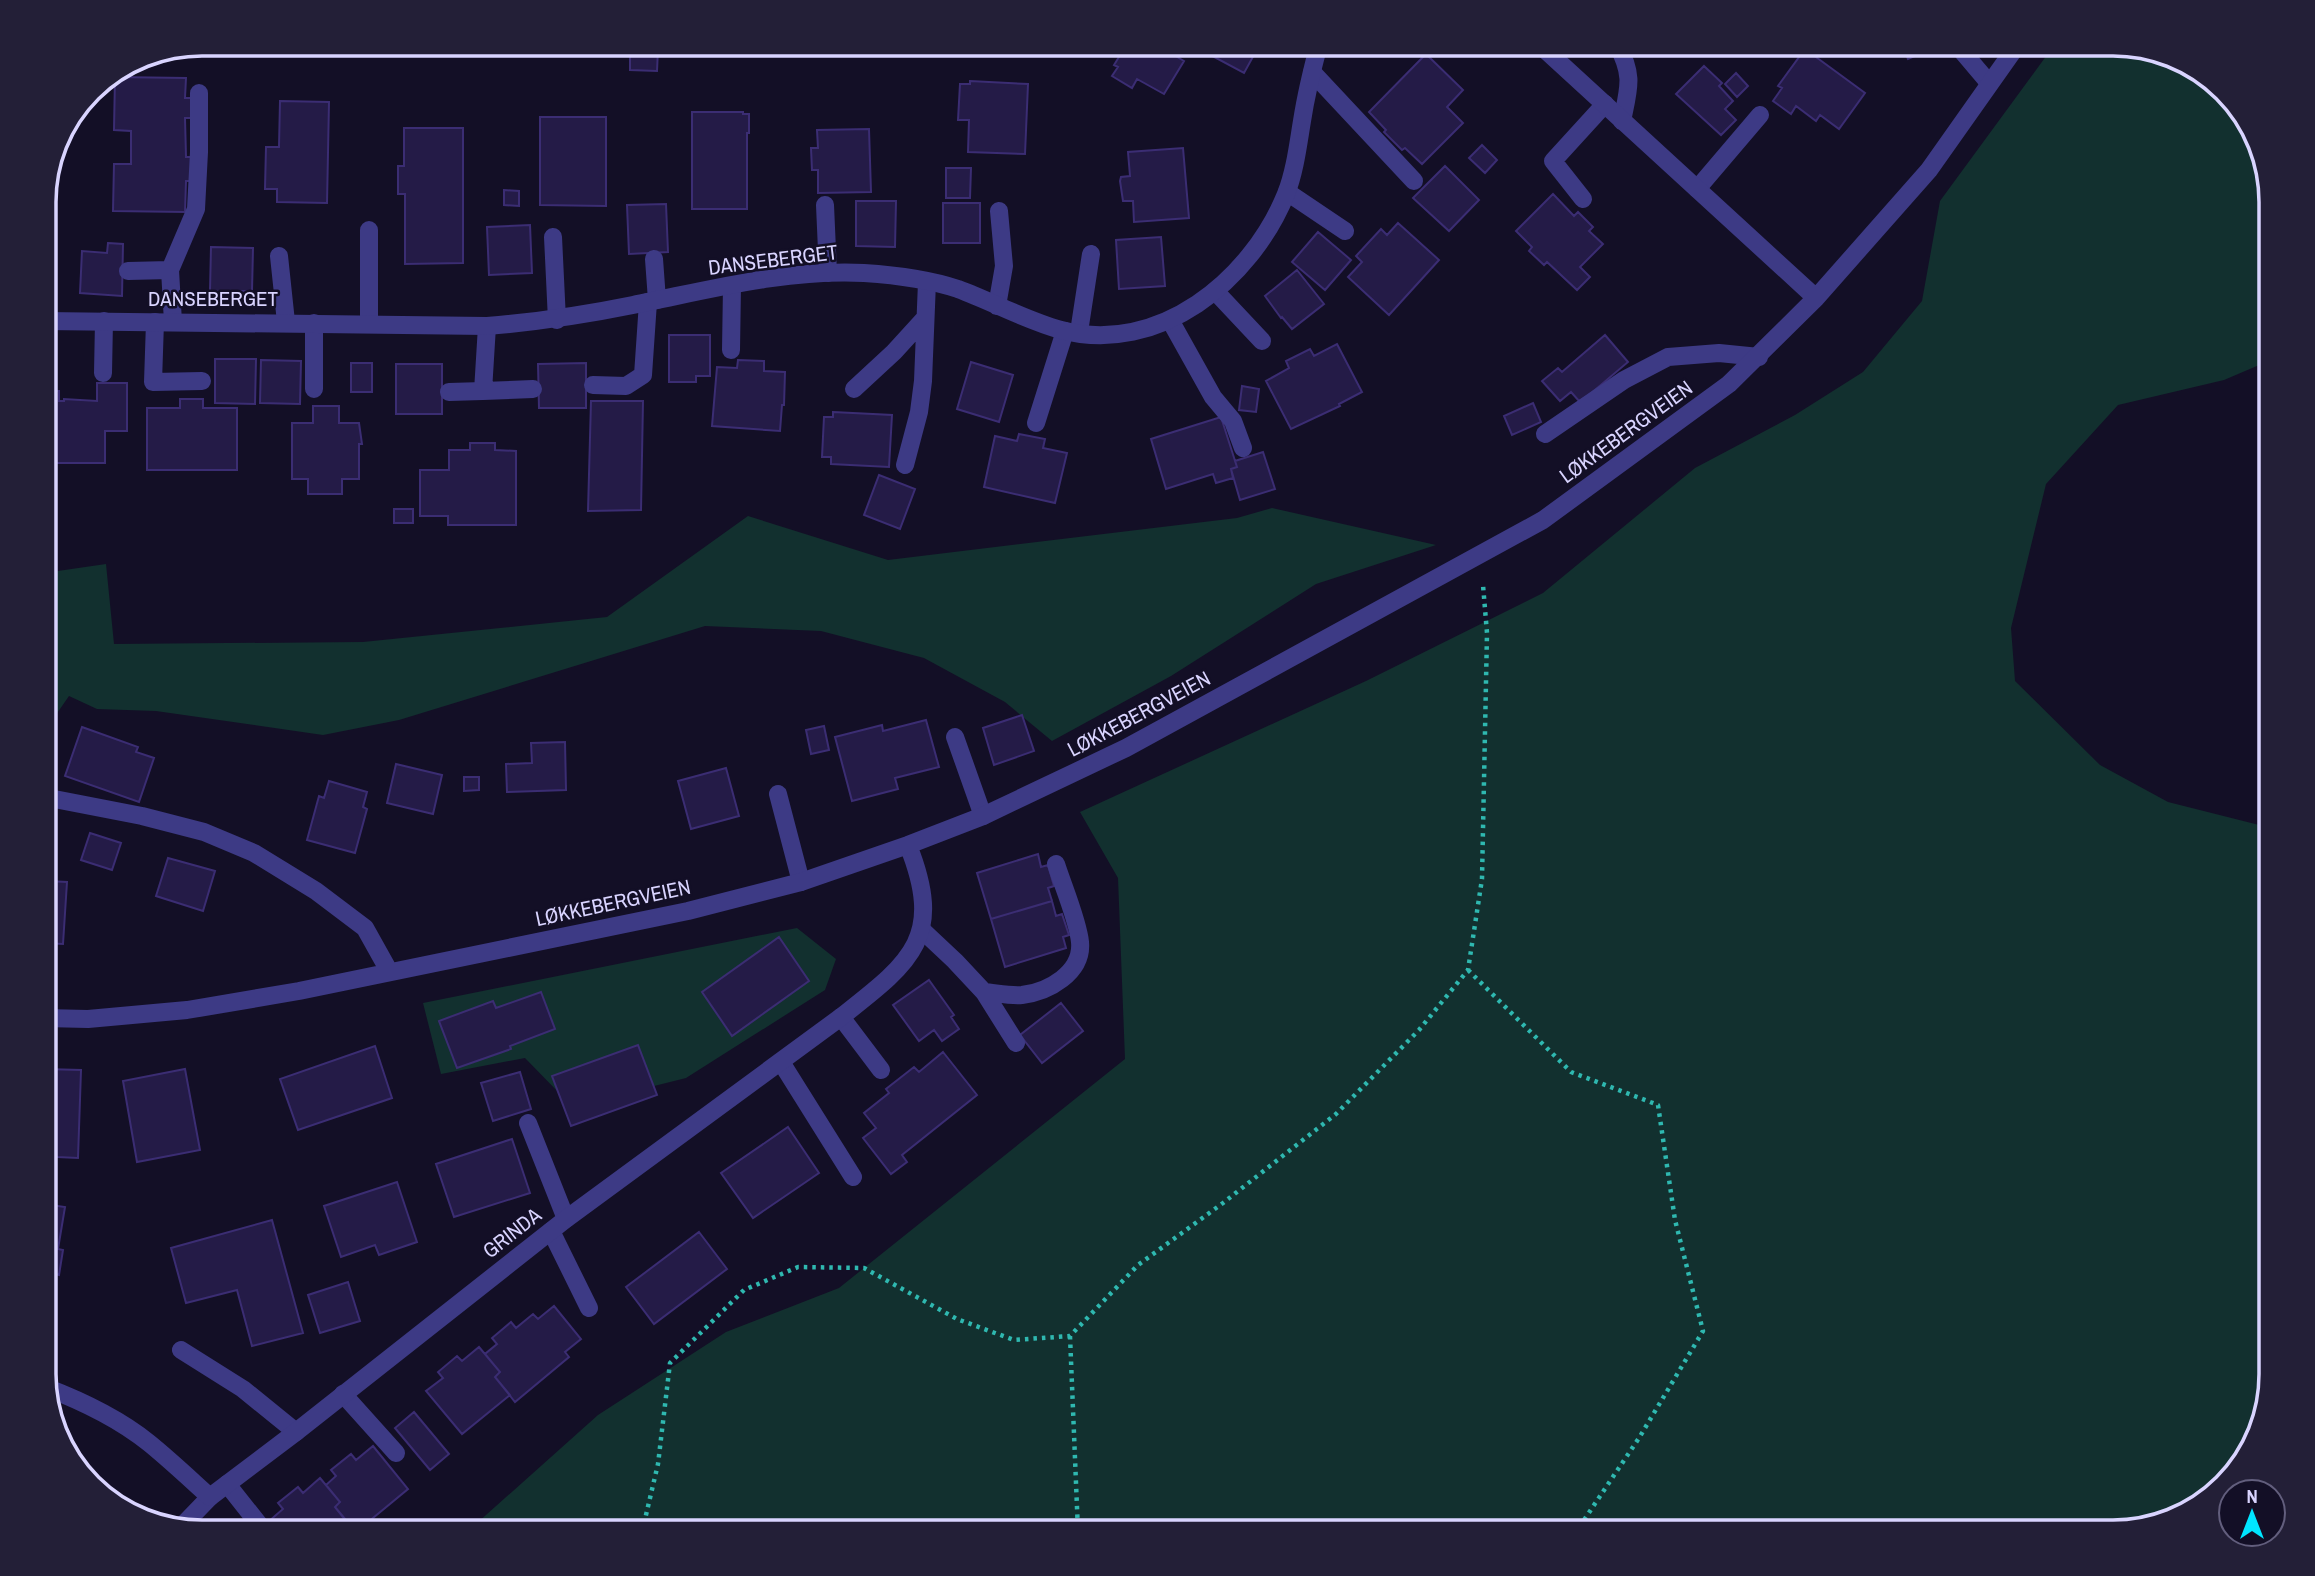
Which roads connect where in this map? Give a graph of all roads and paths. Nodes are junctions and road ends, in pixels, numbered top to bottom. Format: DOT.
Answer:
graph roads {
  1 [pos="1316,56"];
  2 [pos="1552,56"];
  3 [pos="1623,56"];
  4 [pos="1966,56"];
  5 [pos="2009,56"];
  6 [pos="1312,72"];
  7 [pos="1989,83"];
  8 [pos="199,93"];
  9 [pos="1605,104"];
  10 [pos="1760,115"];
  11 [pos="1622,121"];
  12 [pos="1414,181"];
  13 [pos="1697,188"];
  14 [pos="1287,192"];
  15 [pos="1583,199"];
  16 [pos="825,205"];
  17 [pos="999,211"];
  18 [pos="369,230"];
  19 [pos="1345,231"];
  20 [pos="553,237"];
  21 [pos="1091,254"];
  22 [pos="279,256"];
  23 [pos="654,259"];
  24 [pos="170,270"];
  25 [pos="128,271"];
  26 [pos="828,273"];
  27 [pos="927,282"];
  28 [pos="732,286"];
  29 [pos="1215,291"];
  30 [pos="1816,298"];
  31 [pos="653,301"];
  32 [pos="997,306"];
  33 [pos="925,318"];
  34 [pos="557,320"];
  35 [pos="1170,320"];
  36 [pos="56,321"];
  37 [pos="104,321"];
  38 [pos="164,322"];
  39 [pos="286,322"];
  40 [pos="314,323"];
  41 [pos="369,324"];
  42 [pos="486,326"];
  43 [pos="1072,331"];
  44 [pos="1262,341"];
  45 [pos="731,349"];
  46 [pos="1759,357"];
  47 [pos="103,373"];
  48 [pos="202,381"];
  49 [pos="593,385"];
  50 [pos="314,389"];
  51 [pos="533,389"];
  52 [pos="854,389"];
  53 [pos="483,391"];
  54 [pos="449,392"];
  55 [pos="1036,423"];
  56 [pos="1545,434"];
  57 [pos="1244,449"];
  58 [pos="905,465"];
  59 [pos="1480,555"];
  60 [pos="955,737"];
  61 [pos="778,794"];
  62 [pos="56,799"];
  63 [pos="983,816"];
  64 [pos="908,845"];
  65 [pos="1056,864"];
  66 [pos="801,882"];
  67 [pos="922,930"];
  68 [pos="1468,970"];
  69 [pos="389,971"];
  70 [pos="984,992"];
  71 [pos="841,1017"];
  72 [pos="56,1018"];
  73 [pos="1016,1043"];
  74 [pos="781,1062"];
  75 [pos="881,1070"];
  76 [pos="528,1123"];
  77 [pos="853,1177"];
  78 [pos="566,1219"];
  79 [pos="551,1231"];
  80 [pos="589,1308"];
  81 [pos="1070,1336"];
  82 [pos="181,1350"];
  83 [pos="57,1392"];
  84 [pos="343,1394"];
  85 [pos="296,1432"];
  86 [pos="397,1453"];
  87 [pos="227,1484"];
  88 [pos="210,1497"];
  89 [pos="188,1519"];
  90 [pos="256,1520"];
  91 [pos="645,1520"];
  92 [pos="1078,1520"];
  93 [pos="1584,1520"];
  1 -- 6 [label="street, DANSEBERGET"];
  2 -- 9 [label="street"];
  3 -- 11 [label="street"];
  4 -- 7 [label="street"];
  5 -- 7 [label="street, LØKKEBERGVEIEN"];
  6 -- 12 [label="street"];
  6 -- 14 [label="street, DANSEBERGET"];
  7 -- 30 [label="street, LØKKEBERGVEIEN"];
  8 -- 24 [label="street"];
  9 -- 11 [label="street"];
  9 -- 15 [label="street"];
  10 -- 13 [label="street"];
  11 -- 13 [label="street"];
  13 -- 30 [label="street"];
  14 -- 19 [label="street"];
  14 -- 29 [label="street, DANSEBERGET"];
  16 -- 26 [label="street"];
  17 -- 32 [label="street"];
  18 -- 41 [label="street"];
  20 -- 34 [label="street"];
  21 -- 43 [label="street"];
  22 -- 39 [label="street"];
  23 -- 31 [label="street"];
  24 -- 25 [label="street"];
  24 -- 38 [label="street"];
  26 -- 27 [label="street, DANSEBERGET"];
  26 -- 28 [label="street, DANSEBERGET"];
  27 -- 32 [label="street, DANSEBERGET"];
  27 -- 33 [label="street"];
  28 -- 31 [label="street, DANSEBERGET"];
  28 -- 45 [label="street"];
  29 -- 35 [label="street, DANSEBERGET"];
  29 -- 44 [label="street"];
  30 -- 46 [label="street, LØKKEBERGVEIEN"];
  31 -- 34 [label="street, DANSEBERGET"];
  31 -- 49 [label="street"];
  32 -- 43 [label="street, DANSEBERGET"];
  33 -- 52 [label="street"];
  33 -- 58 [label="street"];
  34 -- 42 [label="street, DANSEBERGET"];
  35 -- 43 [label="street, DANSEBERGET"];
  35 -- 57 [label="street"];
  36 -- 37 [label="street, DANSEBERGET"];
  37 -- 38 [label="street, DANSEBERGET"];
  37 -- 47 [label="street"];
  38 -- 39 [label="street, DANSEBERGET"];
  38 -- 48 [label="street"];
  39 -- 40 [label="street, DANSEBERGET"];
  40 -- 41 [label="street, DANSEBERGET"];
  40 -- 50 [label="street"];
  41 -- 42 [label="street, DANSEBERGET"];
  42 -- 53 [label="street"];
  43 -- 55 [label="street"];
  46 -- 56 [label="street"];
  46 -- 59 [label="street, LØKKEBERGVEIEN"];
  51 -- 53 [label="street"];
  53 -- 54 [label="street"];
  59 -- 63 [label="street, LØKKEBERGVEIEN"];
  59 -- 68 [label="path"];
  60 -- 63 [label="street"];
  61 -- 66 [label="street"];
  62 -- 69 [label="street"];
  63 -- 64 [label="street, LØKKEBERGVEIEN"];
  64 -- 66 [label="street, LØKKEBERGVEIEN"];
  64 -- 67 [label="street, GRINDA"];
  65 -- 70 [label="street"];
  66 -- 69 [label="street, LØKKEBERGVEIEN"];
  67 -- 70 [label="street"];
  67 -- 71 [label="street, GRINDA"];
  68 -- 81 [label="path"];
  68 -- 93 [label="path"];
  69 -- 72 [label="street, LØKKEBERGVEIEN"];
  70 -- 73 [label="street"];
  71 -- 74 [label="street, GRINDA"];
  71 -- 75 [label="street"];
  74 -- 77 [label="street"];
  74 -- 78 [label="street, GRINDA"];
  76 -- 78 [label="street"];
  78 -- 79 [label="street, GRINDA"];
  79 -- 80 [label="street"];
  79 -- 84 [label="street, GRINDA"];
  81 -- 91 [label="path"];
  81 -- 92 [label="path"];
  82 -- 85 [label="street"];
  83 -- 88 [label="street"];
  84 -- 85 [label="street, GRINDA"];
  84 -- 86 [label="street"];
  85 -- 87 [label="street, GRINDA"];
  87 -- 88 [label="street, GRINDA"];
  87 -- 90 [label="street"];
  88 -- 89 [label="street, GRINDA"];
}
